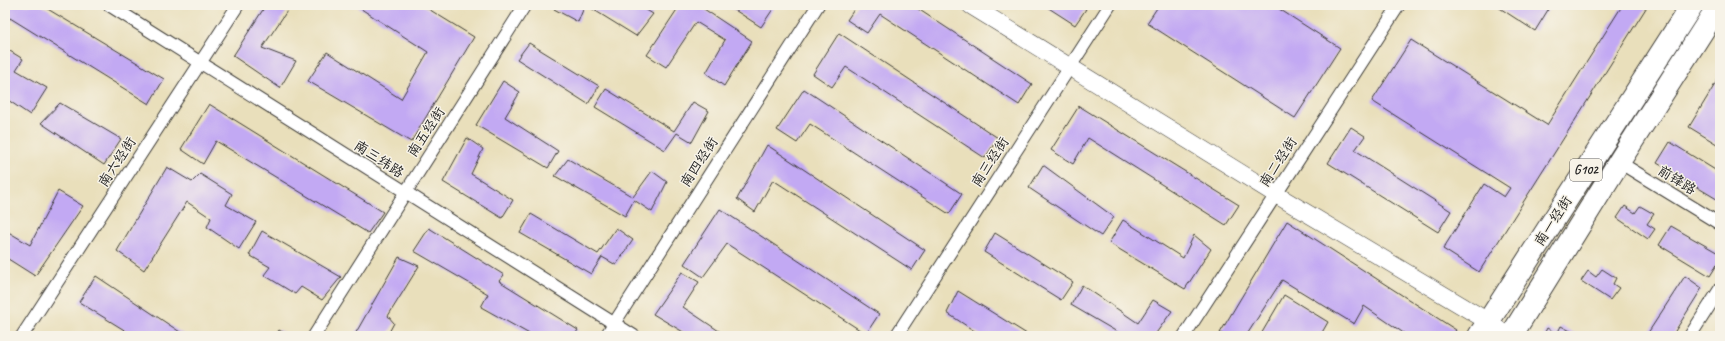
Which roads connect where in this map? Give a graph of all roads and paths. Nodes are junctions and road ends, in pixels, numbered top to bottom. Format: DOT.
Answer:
graph roads {
  1 [pos="109,5"];
  2 [pos="238,5"];
  3 [pos="525,5"];
  4 [pos="818,5"];
  5 [pos="970,5"];
  6 [pos="1110,5"];
  7 [pos="1399,5"];
  8 [pos="1692,5"];
  9 [pos="1719,5"];
  10 [pos="200,62"];
  11 [pos="1070,67"];
  12 [pos="1619,162"];
  13 [pos="405,193"];
  14 [pos="1275,194"];
  15 [pos="1720,224"];
  16 [pos="1720,289"];
  17 [pos="614,323"];
  18 [pos="1496,332"];
  19 [pos="22,336"];
  20 [pos="314,336"];
  21 [pos="606,336"];
  22 [pos="634,336"];
  23 [pos="896,336"];
  24 [pos="1184,336"];
  25 [pos="1690,336"];
  1 -- 10 [label="street, 南三纬路"];
  2 -- 10 [label="street, 南六经街"];
  3 -- 13 [label="street, 南五经街"];
  4 -- 17 [label="street, 南四经街"];
  5 -- 11 [label="street"];
  6 -- 11 [label="street, 南三经街"];
  7 -- 14 [label="street, 南二经街"];
  8 -- 18 [label="highway, 南一经街 / G102"];
  9 -- 12 [label="highway, 南一经街 / G102"];
  10 -- 13 [label="street, 南三纬路"];
  10 -- 19 [label="street, 南六经街"];
  11 -- 14 [label="street"];
  11 -- 23 [label="street, 南三经街"];
  12 -- 15 [label="street, 前锋路"];
  12 -- 18 [label="highway, 南一经街 / G102"];
  13 -- 17 [label="street, 南三纬路"];
  13 -- 20 [label="street, 南五经街"];
  14 -- 18 [label="street"];
  14 -- 24 [label="street, 南二经街"];
  16 -- 25 [label="street"];
  17 -- 21 [label="street, 南四经街"];
  17 -- 22 [label="street, 南三纬路"];
}
